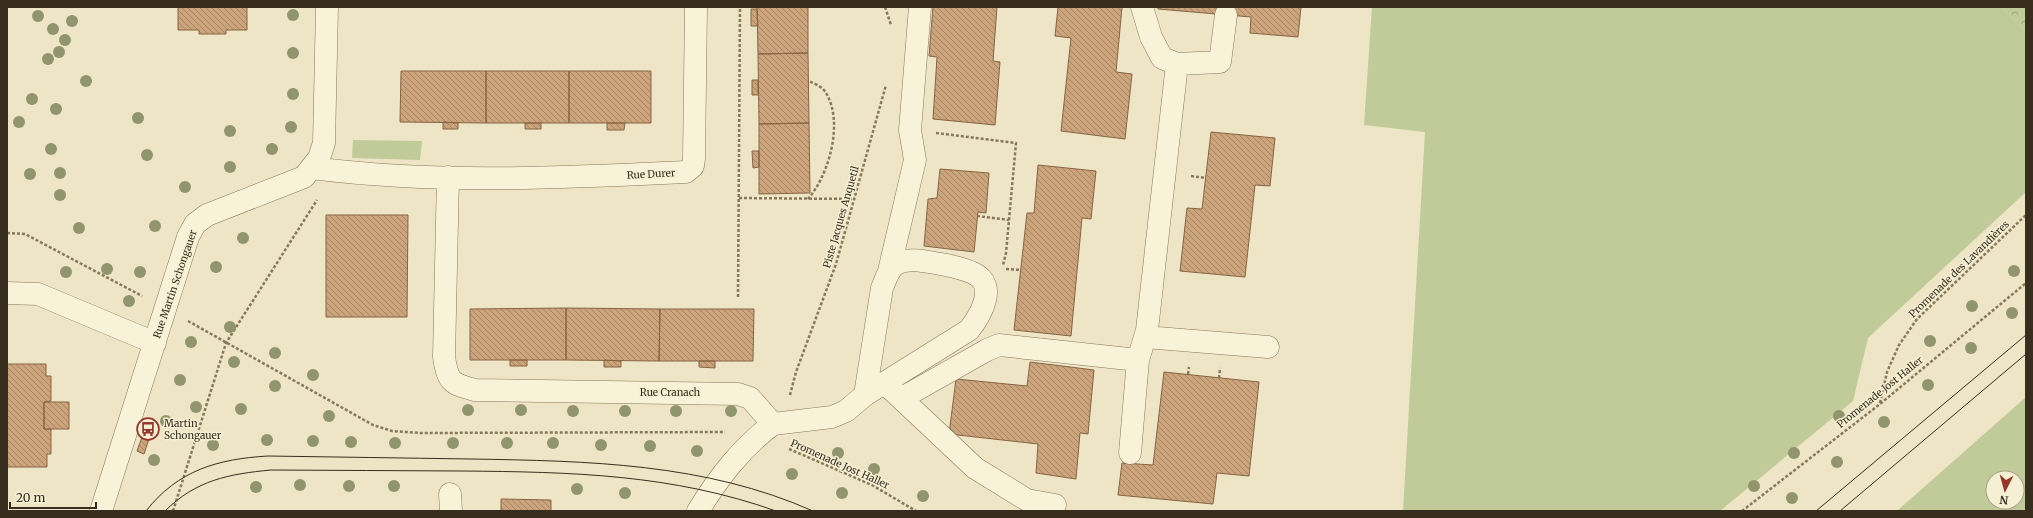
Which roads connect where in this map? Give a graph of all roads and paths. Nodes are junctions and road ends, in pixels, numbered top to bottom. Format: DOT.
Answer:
graph roads {
  1 [pos="326,7"];
  2 [pos="696,7"];
  3 [pos="740,7"];
  4 [pos="885,7"];
  5 [pos="920,7"];
  6 [pos="1142,7"];
  7 [pos="1226,15"];
  8 [pos="893,31"];
  9 [pos="1177,64"];
  10 [pos="808,81"];
  11 [pos="887,81"];
  12 [pos="910,130"];
  13 [pos="312,168"];
  14 [pos="448,177"];
  15 [pos="739,198"];
  16 [pos="808,198"];
  17 [pos="854,199"];
  18 [pos="317,200"];
  19 [pos="2026,215"];
  20 [pos="977,216"];
  21 [pos="1009,220"];
  22 [pos="7,233"];
  23 [pos="1021,270"];
  24 [pos="889,271"];
  25 [pos="2026,283"];
  26 [pos="7,293"];
  27 [pos="738,297"];
  28 [pos="166,308"];
  29 [pos="1145,337"];
  30 [pos="155,342"];
  31 [pos="226,343"];
  32 [pos="1268,347"];
  33 [pos="1138,360"];
  34 [pos="884,383"];
  35 [pos="865,395"];
  36 [pos="902,398"];
  37 [pos="1880,404"];
  38 [pos="773,424"];
  39 [pos="755,437"];
  40 [pos="1130,453"];
  41 [pos="1055,505"];
  42 [pos="101,511"];
  43 [pos="173,511"];
  44 [pos="698,511"];
  45 [pos="916,511"];
  46 [pos="1742,511"];
  1 -- 13 [label="street, Rue Martin Schongauer"];
  2 -- 14 [label="street, Rue Durer"];
  3 -- 15 [label="path"];
  4 -- 8 [label="path"];
  5 -- 12 [label="street"];
  6 -- 9 [label="street"];
  7 -- 9 [label="street"];
  9 -- 29 [label="street"];
  10 -- 16 [label="path"];
  11 -- 17 [label="path, Piste Jacques Anquetil"];
  12 -- 21 [label="path"];
  12 -- 24 [label="street"];
  13 -- 14 [label="street, Rue Durer"];
  13 -- 28 [label="street, Rue Martin Schongauer"];
  14 -- 38 [label="street, Rue Cranach"];
  15 -- 16 [label="path"];
  15 -- 27 [label="path"];
  16 -- 17 [label="path"];
  17 -- 38 [label="path, Piste Jacques Anquetil"];
  18 -- 31 [label="path"];
  19 -- 37 [label="path, Promenade des Lavandières"];
  20 -- 21 [label="path"];
  21 -- 23 [label="path"];
  22 -- 28 [label="path, Promenade Jost Haller"];
  24 -- 34 [label="street"];
  24 -- 35 [label="street"];
  25 -- 37 [label="path, Promenade Jost Haller"];
  26 -- 30 [label="street"];
  28 -- 30 [label="street, Rue Martin Schongauer"];
  28 -- 31 [label="path, Promenade Jost Haller"];
  29 -- 32 [label="street"];
  29 -- 33 [label="street"];
  30 -- 42 [label="street, Rue Martin Schongauer"];
  31 -- 39 [label="path, Promenade Jost Haller"];
  31 -- 43 [label="path"];
  33 -- 36 [label="street"];
  33 -- 40 [label="street"];
  34 -- 35 [label="street"];
  34 -- 36 [label="street"];
  35 -- 38 [label="street"];
  36 -- 41 [label="street"];
  37 -- 46 [label="path, Promenade Jost Haller"];
  38 -- 39 [label="street"];
  39 -- 44 [label="street"];
  39 -- 45 [label="path, Promenade Jost Haller"];
}
